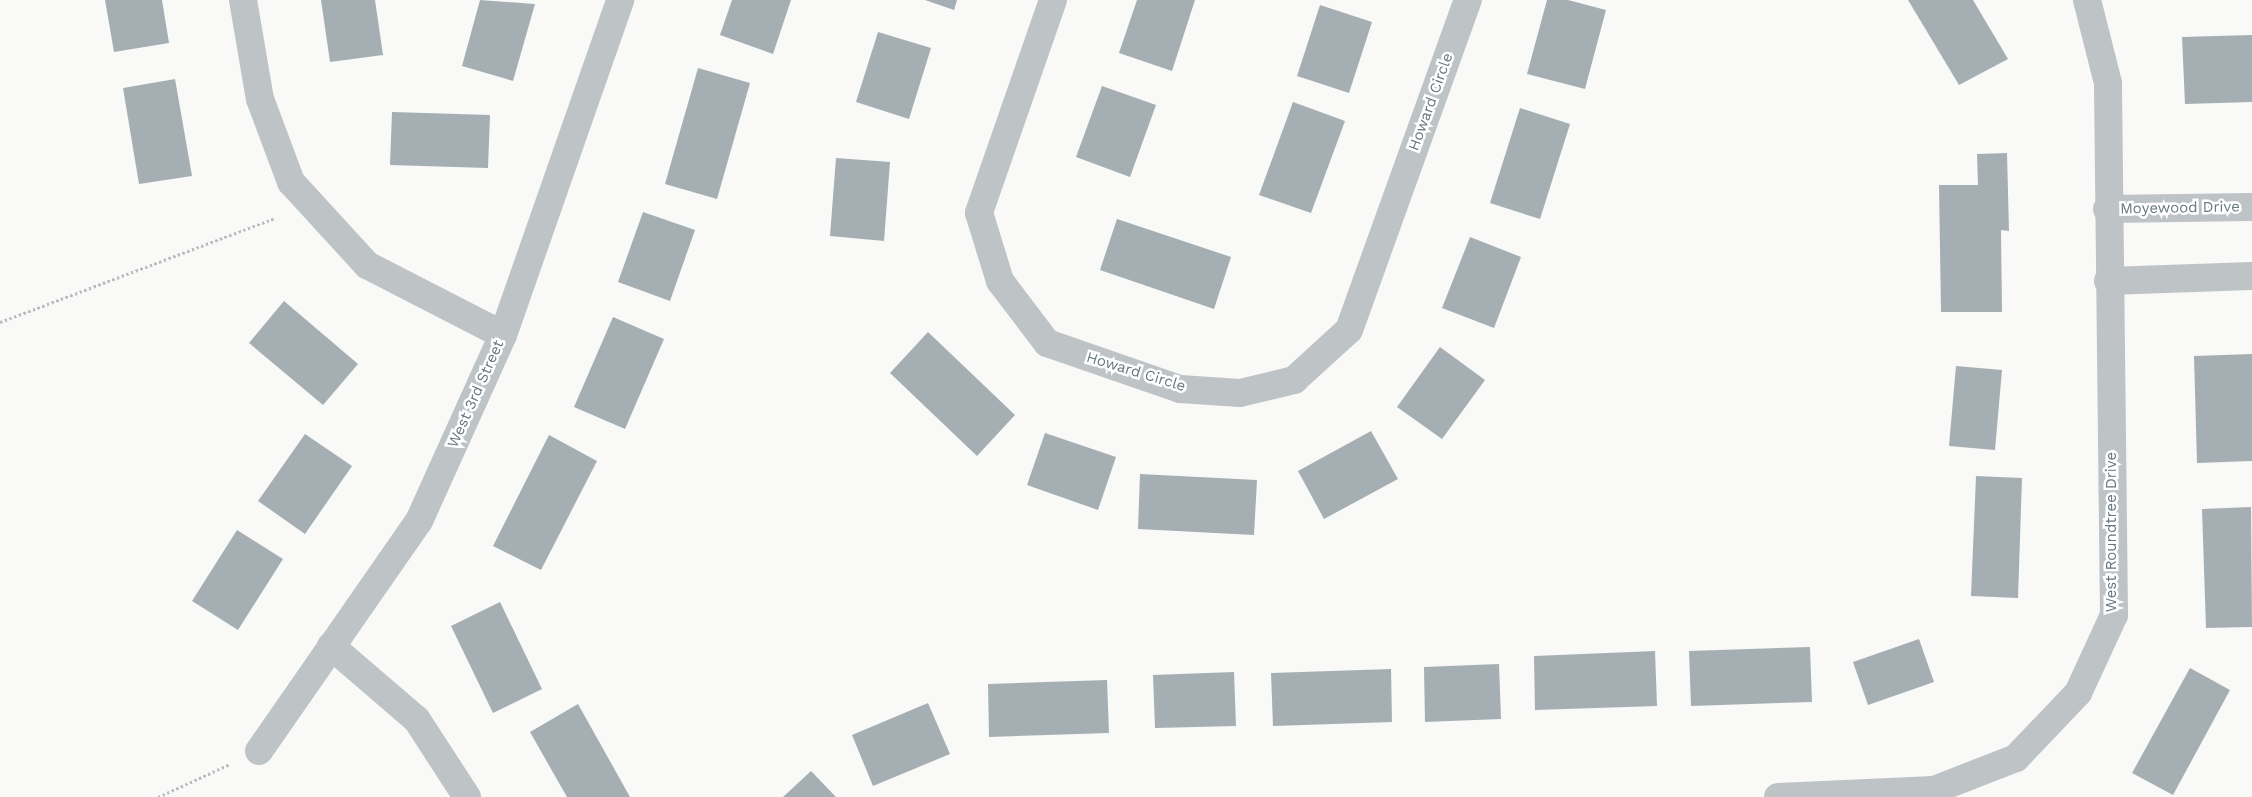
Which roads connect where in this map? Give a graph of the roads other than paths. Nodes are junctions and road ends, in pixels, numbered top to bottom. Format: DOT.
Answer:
graph roads {
  1 [pos="243,0"];
  2 [pos="620,0"];
  3 [pos="1053,0"];
  4 [pos="1468,0"];
  5 [pos="2087,0"];
  6 [pos="2252,207"];
  7 [pos="2107,209"];
  8 [pos="2252,276"];
  9 [pos="2108,281"];
  10 [pos="503,335"];
  11 [pos="331,646"];
  12 [pos="259,751"];
  13 [pos="467,797"];
  14 [pos="1778,797"];
  1 -- 10 [label="street"];
  2 -- 10 [label="street, West 3rd Street"];
  3 -- 4 [label="street, Howard Circle"];
  5 -- 7 [label="street, West Roundtree Drive"];
  6 -- 7 [label="street, Moyewood Drive"];
  7 -- 9 [label="street, West Roundtree Drive"];
  8 -- 9 [label="street"];
  9 -- 14 [label="street, West Roundtree Drive"];
  10 -- 11 [label="street, West 3rd Street"];
  11 -- 12 [label="street, West 3rd Street"];
  11 -- 13 [label="street"];
}
